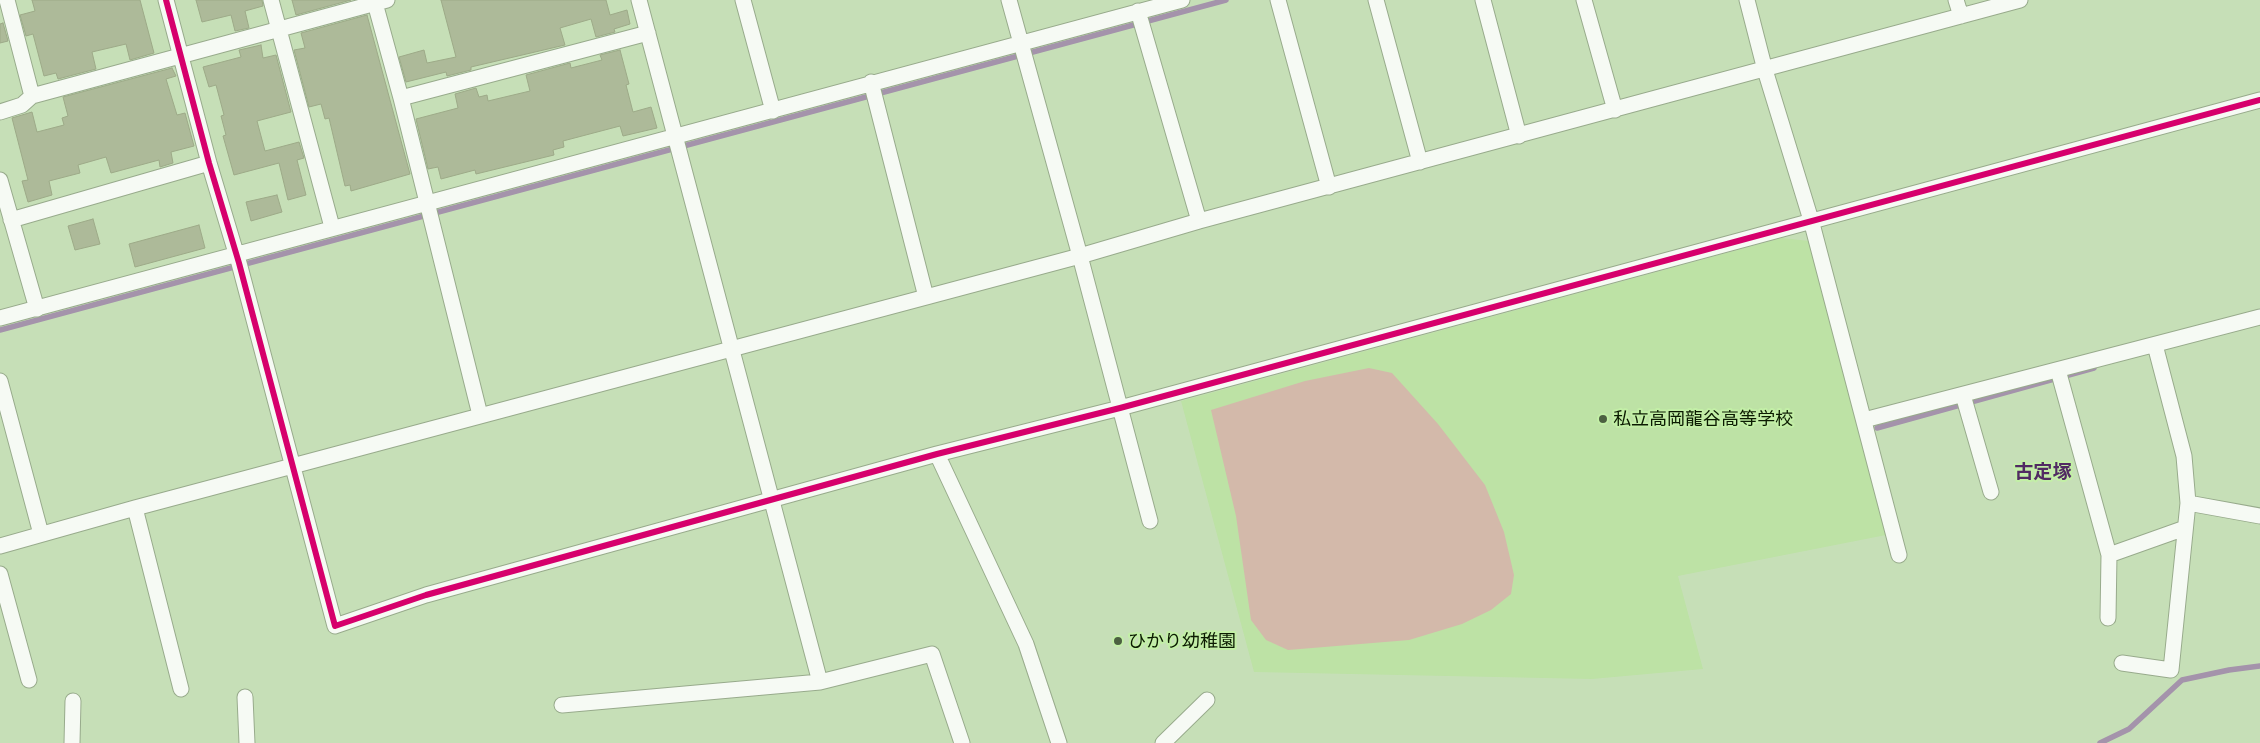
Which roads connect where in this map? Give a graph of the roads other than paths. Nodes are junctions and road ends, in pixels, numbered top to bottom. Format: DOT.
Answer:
graph roads {
  1 [pos="7,0"];
  2 [pos="166,0"];
  3 [pos="271,0"];
  4 [pos="639,0"];
  5 [pos="743,0"];
  6 [pos="1009,0"];
  7 [pos="1182,0"];
  8 [pos="1278,0"];
  9 [pos="1376,0"];
  10 [pos="1483,0"];
  11 [pos="1584,0"];
  12 [pos="1747,0"];
  13 [pos="1956,0"];
  14 [pos="2020,0"];
  15 [pos="381,2"];
  16 [pos="1166,2"];
  17 [pos="1961,16"];
  18 [pos="1140,19"];
  19 [pos="278,30"];
  20 [pos="648,32"];
  21 [pos="1024,51"];
  22 [pos="181,56"];
  23 [pos="1765,70"];
  24 [pos="873,91"];
  25 [pos="32,96"];
  26 [pos="401,98"];
  27 [pos="2260,100"];
  28 [pos="773,110"];
  29 [pos="1615,110"];
  30 [pos="0,112"];
  31 [pos="1519,136"];
  32 [pos="677,145"];
  33 [pos="1420,162"];
  34 [pos="209,163"];
  35 [pos="0,180"];
  36 [pos="1329,187"];
  37 [pos="429,212"];
  38 [pos="11,220"];
  39 [pos="1811,220"];
  40 [pos="1199,222"];
  41 [pos="332,228"];
  42 [pos="1080,256"];
  43 [pos="239,263"];
  44 [pos="926,297"];
  45 [pos="37,309"];
  46 [pos="2260,317"];
  47 [pos="0,318"];
  48 [pos="2155,345"];
  49 [pos="732,350"];
  50 [pos="2058,370"];
  51 [pos="0,382"];
  52 [pos="1963,395"];
  53 [pos="1120,408"];
  54 [pos="480,416"];
  55 [pos="1864,420"];
  56 [pos="937,454"];
  57 [pos="292,466"];
  58 [pos="1991,492"];
  59 [pos="773,500"];
  60 [pos="2188,503"];
  61 [pos="134,508"];
  62 [pos="2260,516"];
  63 [pos="1150,521"];
  64 [pos="2185,528"];
  65 [pos="41,534"];
  66 [pos="0,546"];
  67 [pos="1899,555"];
  68 [pos="2109,555"];
  69 [pos="0,574"];
  70 [pos="2108,618"];
  71 [pos="2122,663"];
  72 [pos="29,680"];
  73 [pos="820,682"];
  74 [pos="181,689"];
  75 [pos="245,697"];
  76 [pos="1207,700"];
  77 [pos="73,701"];
  78 [pos="562,705"];
  79 [pos="72,743"];
  80 [pos="247,743"];
  81 [pos="962,743"];
  82 [pos="1059,743"];
  83 [pos="1163,743"];
  1 -- 25 [label="street"];
  2 -- 22 [label="street"];
  3 -- 19 [label="street"];
  4 -- 20 [label="street"];
  5 -- 28 [label="street"];
  6 -- 21 [label="street"];
  7 -- 16 [label="street"];
  8 -- 36 [label="street"];
  9 -- 33 [label="street"];
  10 -- 31 [label="street"];
  11 -- 29 [label="street"];
  12 -- 23 [label="street"];
  13 -- 17 [label="street"];
  14 -- 17 [label="street"];
  15 -- 19 [label="street"];
  15 -- 26 [label="street"];
  16 -- 18 [label="street"];
  17 -- 23 [label="street"];
  18 -- 21 [label="street"];
  18 -- 40 [label="street"];
  19 -- 22 [label="street"];
  19 -- 41 [label="street"];
  20 -- 26 [label="street"];
  20 -- 32 [label="street"];
  21 -- 24 [label="street"];
  21 -- 42 [label="street"];
  22 -- 25 [label="street"];
  22 -- 34 [label="street"];
  23 -- 29 [label="street"];
  23 -- 39 [label="street"];
  24 -- 28 [label="street"];
  24 -- 44 [label="street"];
  25 -- 30 [label="street"];
  26 -- 37 [label="street"];
  27 -- 39 [label="street"];
  28 -- 32 [label="street"];
  29 -- 31 [label="street"];
  31 -- 33 [label="street"];
  32 -- 37 [label="street"];
  32 -- 49 [label="street"];
  33 -- 36 [label="street"];
  34 -- 38 [label="street"];
  34 -- 43 [label="street"];
  35 -- 38 [label="street"];
  36 -- 40 [label="street"];
  37 -- 41 [label="street"];
  37 -- 54 [label="street"];
  38 -- 45 [label="street"];
  39 -- 53 [label="street"];
  39 -- 55 [label="street"];
  40 -- 42 [label="street"];
  41 -- 43 [label="street"];
  42 -- 44 [label="street"];
  42 -- 53 [label="street"];
  43 -- 45 [label="street"];
  43 -- 57 [label="street"];
  44 -- 49 [label="street"];
  45 -- 47 [label="street"];
  46 -- 48 [label="street"];
  48 -- 50 [label="street"];
  48 -- 60 [label="street"];
  49 -- 54 [label="street"];
  49 -- 59 [label="street"];
  50 -- 52 [label="street"];
  50 -- 68 [label="street"];
  51 -- 65 [label="street"];
  52 -- 55 [label="street"];
  52 -- 58 [label="street"];
  53 -- 56 [label="street"];
  53 -- 63 [label="street"];
  54 -- 57 [label="street"];
  55 -- 67 [label="street"];
  56 -- 59 [label="street"];
  56 -- 82 [label="street"];
  57 -- 59 [label="street"];
  57 -- 61 [label="street"];
  59 -- 73 [label="street"];
  60 -- 62 [label="street"];
  60 -- 64 [label="street"];
  61 -- 65 [label="street"];
  61 -- 74 [label="street"];
  64 -- 68 [label="street"];
  64 -- 71 [label="street"];
  65 -- 66 [label="street"];
  68 -- 70 [label="street"];
  69 -- 72 [label="street"];
  73 -- 78 [label="street"];
  73 -- 81 [label="street"];
  75 -- 80 [label="street"];
  76 -- 83 [label="street"];
  77 -- 79 [label="street"];
}
